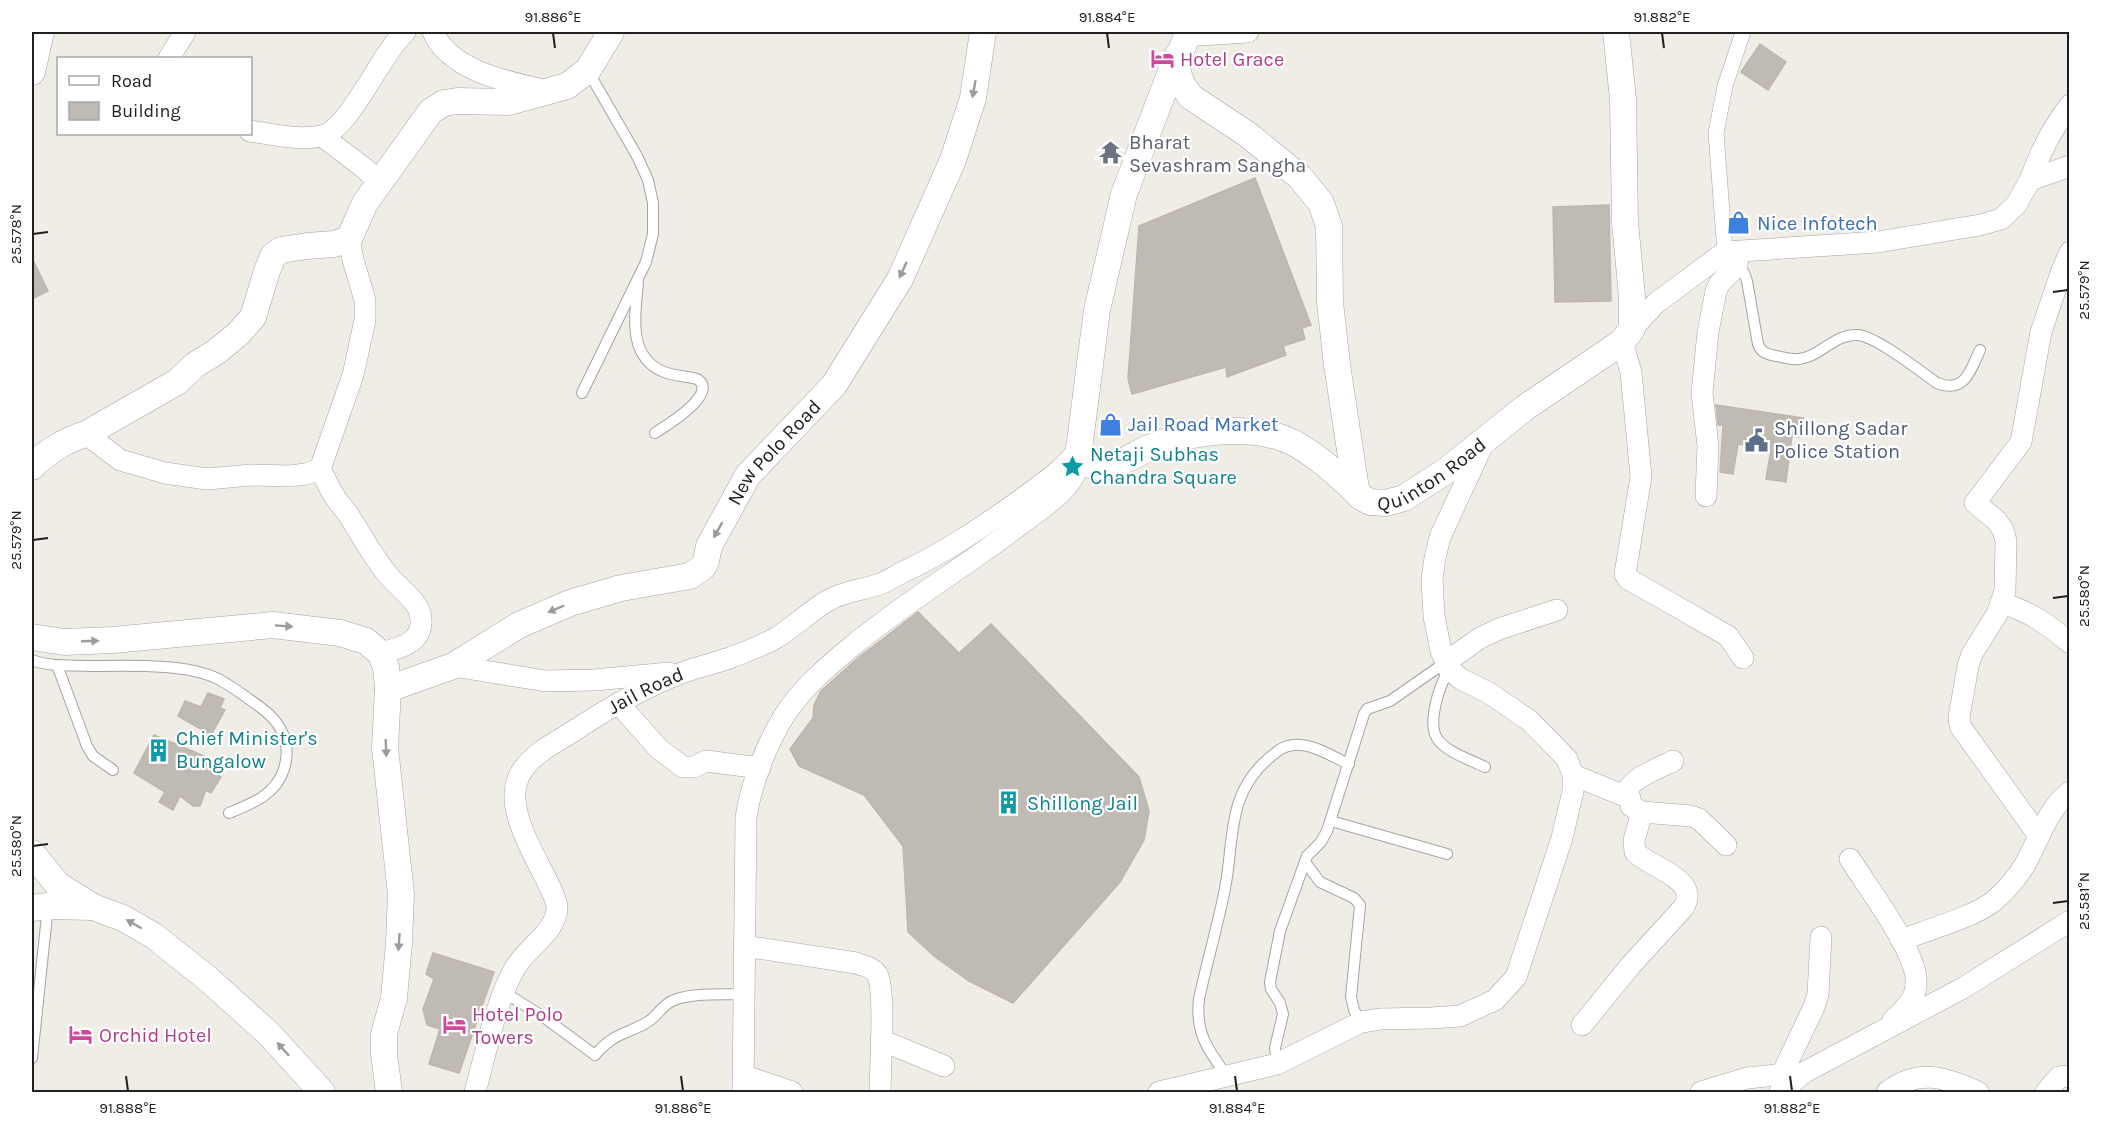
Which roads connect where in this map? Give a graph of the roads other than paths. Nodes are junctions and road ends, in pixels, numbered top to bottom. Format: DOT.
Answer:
graph roads {
  1 [pos="41,32"];
  2 [pos="185,32"];
  3 [pos="405,32"];
  4 [pos="433,32"];
  5 [pos="611,32"];
  6 [pos="983,32"];
  7 [pos="1248,32"];
  8 [pos="1616,32"];
  9 [pos="1743,32"];
  10 [pos="1186,36"];
  11 [pos="170,57"];
  12 [pos="588,70"];
  13 [pos="32,72"];
  14 [pos="548,91"];
  15 [pos="2070,105"];
  16 [pos="252,131"];
  17 [pos="322,136"];
  18 [pos="2070,166"];
  19 [pos="2030,180"];
  20 [pos="378,182"];
  21 [pos="349,239"];
  22 [pos="2070,252"];
  23 [pos="1733,257"];
  24 [pos="639,277"];
  25 [pos="1627,336"];
  26 [pos="1980,350"];
  27 [pos="582,393"];
  28 [pos="655,433"];
  29 [pos="86,434"];
  30 [pos="1485,440"];
  31 [pos="1080,451"];
  32 [pos="32,466"];
  33 [pos="320,469"];
  34 [pos="1706,496"];
  35 [pos="1361,497"];
  36 [pos="2002,603"];
  37 [pos="1557,610"];
  38 [pos="32,638"];
  39 [pos="2070,643"];
  40 [pos="380,653"];
  41 [pos="1743,658"];
  42 [pos="32,660"];
  43 [pos="57,665"];
  44 [pos="1448,665"];
  45 [pos="453,666"];
  46 [pos="685,671"];
  47 [pos="388,689"];
  48 [pos="619,704"];
  49 [pos="1673,761"];
  50 [pos="1348,764"];
  51 [pos="1485,767"];
  52 [pos="760,768"];
  53 [pos="113,770"];
  54 [pos="1574,775"];
  55 [pos="2070,792"];
  56 [pos="1636,805"];
  57 [pos="229,813"];
  58 [pos="1331,821"];
  59 [pos="2039,836"];
  60 [pos="1726,845"];
  61 [pos="32,853"];
  62 [pos="1447,855"];
  63 [pos="1850,859"];
  64 [pos="1305,862"];
  65 [pos="40,907"];
  66 [pos="93,907"];
  67 [pos="2070,921"];
  68 [pos="1821,937"];
  69 [pos="1901,940"];
  70 [pos="744,946"];
  71 [pos="504,992"];
  72 [pos="744,994"];
  73 [pos="1361,1022"];
  74 [pos="1582,1025"];
  75 [pos="1879,1033"];
  76 [pos="881,1040"];
  77 [pos="32,1058"];
  78 [pos="1277,1064"];
  79 [pos="944,1066"];
  80 [pos="1227,1076"];
  81 [pos="2070,1076"];
  82 [pos="1781,1083"];
  83 [pos="744,1084"];
  84 [pos="322,1092"];
  85 [pos="389,1092"];
  86 [pos="475,1092"];
  87 [pos="792,1092"];
  88 [pos="880,1092"];
  89 [pos="1159,1092"];
  90 [pos="1701,1092"];
  91 [pos="1887,1092"];
  92 [pos="1978,1092"];
  93 [pos="2046,1092"];
  1 -- 13 [label="street"];
  2 -- 11 [label="street"];
  3 -- 17 [label="street"];
  4 -- 14 [label="street"];
  5 -- 12 [label="street"];
  6 -- 45 [label="street, New Polo Road, one-way"];
  7 -- 10 [label="street"];
  8 -- 25 [label="street"];
  9 -- 23 [label="street"];
  10 -- 31 [label="street"];
  10 -- 35 [label="street, Quinton Road"];
  12 -- 14 [label="street"];
  12 -- 24 [label="lane"];
  14 -- 20 [label="street"];
  15 -- 19 [label="street"];
  16 -- 17 [label="street"];
  17 -- 20 [label="street"];
  18 -- 19 [label="street"];
  19 -- 23 [label="street"];
  20 -- 21 [label="street"];
  21 -- 29 [label="street"];
  21 -- 33 [label="street"];
  22 -- 36 [label="street"];
  23 -- 25 [label="street"];
  23 -- 26 [label="lane"];
  23 -- 34 [label="street"];
  24 -- 27 [label="lane"];
  24 -- 28 [label="lane"];
  25 -- 30 [label="street, Quinton Road"];
  25 -- 41 [label="street"];
  29 -- 32 [label="street"];
  29 -- 33 [label="street"];
  30 -- 35 [label="street, Quinton Road"];
  30 -- 44 [label="street"];
  31 -- 35 [label="street"];
  31 -- 46 [label="street, Jail Road"];
  31 -- 52 [label="street"];
  33 -- 40 [label="street"];
  36 -- 39 [label="street"];
  36 -- 59 [label="street"];
  37 -- 44 [label="street"];
  38 -- 40 [label="street, one-way"];
  40 -- 47 [label="street"];
  42 -- 43 [label="lane"];
  43 -- 53 [label="lane"];
  43 -- 57 [label="lane"];
  44 -- 50 [label="lane"];
  44 -- 51 [label="lane"];
  44 -- 54 [label="street"];
  45 -- 46 [label="street"];
  45 -- 47 [label="street, New Polo Road"];
  46 -- 48 [label="street, Jail Road"];
  47 -- 85 [label="street, one-way"];
  48 -- 52 [label="street"];
  48 -- 71 [label="street, Jail Road"];
  49 -- 56 [label="street"];
  50 -- 58 [label="lane"];
  50 -- 80 [label="lane"];
  52 -- 70 [label="street"];
  54 -- 56 [label="street"];
  54 -- 73 [label="street"];
  55 -- 59 [label="street"];
  56 -- 60 [label="street"];
  56 -- 74 [label="street"];
  58 -- 62 [label="lane"];
  58 -- 64 [label="lane"];
  59 -- 69 [label="street"];
  61 -- 66 [label="street"];
  63 -- 69 [label="street"];
  64 -- 73 [label="lane"];
  64 -- 78 [label="lane"];
  65 -- 66 [label="street"];
  65 -- 77 [label="lane"];
  84 -- 66 [label="street, one-way"];
  67 -- 75 [label="street"];
  68 -- 82 [label="street"];
  69 -- 75 [label="street"];
  70 -- 72 [label="street"];
  70 -- 76 [label="street"];
  71 -- 72 [label="lane"];
  71 -- 86 [label="street, Jail Road"];
  72 -- 83 [label="street"];
  73 -- 78 [label="street"];
  75 -- 82 [label="street"];
  76 -- 79 [label="street"];
  76 -- 88 [label="street"];
  78 -- 80 [label="street"];
  80 -- 89 [label="street"];
  81 -- 93 [label="street"];
  82 -- 90 [label="street"];
  83 -- 87 [label="street"];
  91 -- 92 [label="street"];
}
